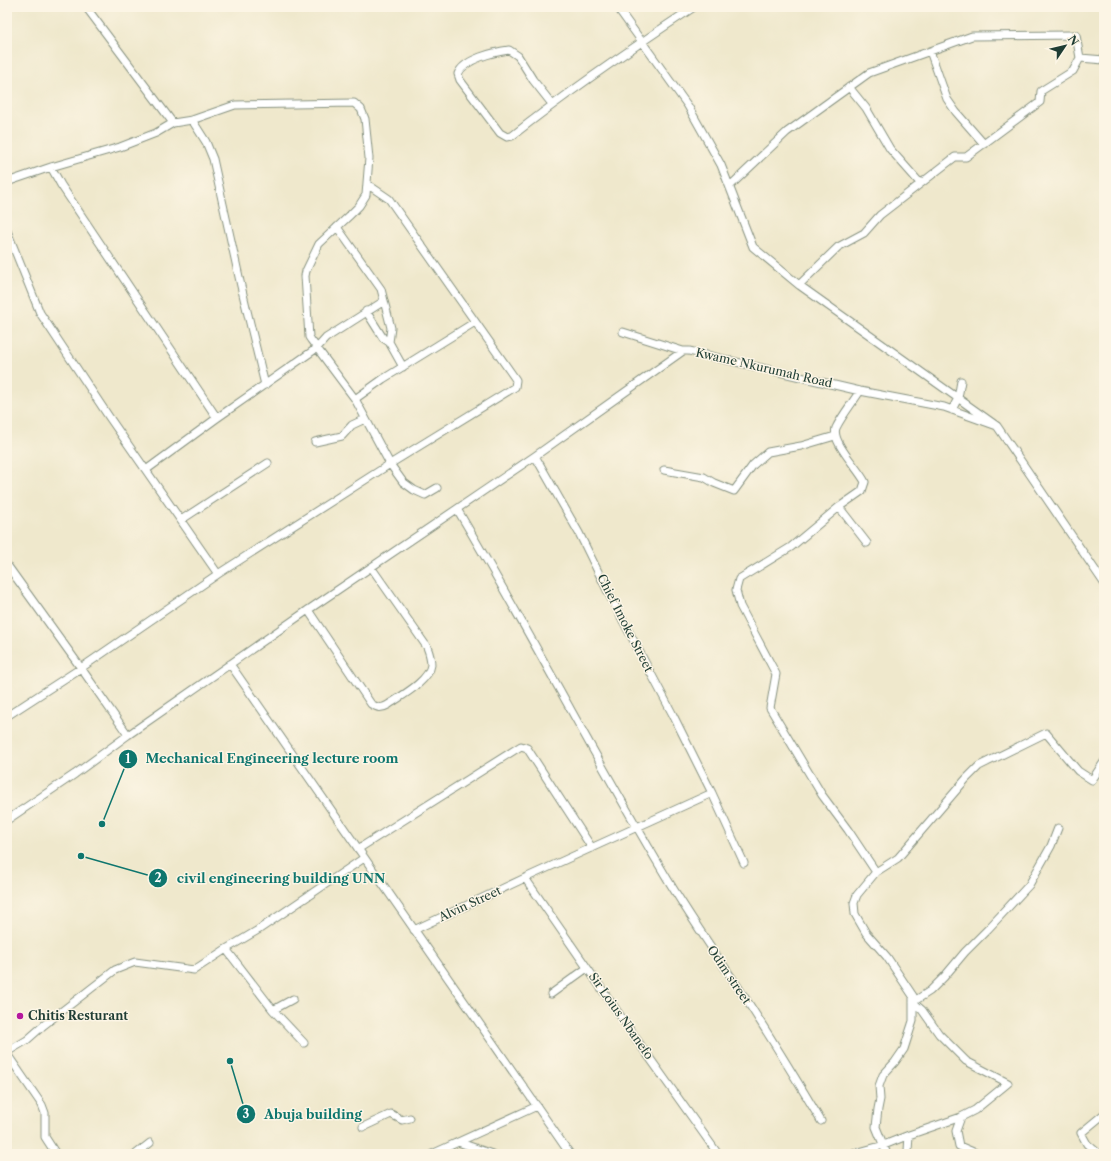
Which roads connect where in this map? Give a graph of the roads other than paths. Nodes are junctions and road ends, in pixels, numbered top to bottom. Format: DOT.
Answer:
graph roads {
  1 [pos="86,7"];
  2 [pos="617,7"];
  3 [pos="694,7"];
  4 [pos="642,41"];
  5 [pos="930,51"];
  6 [pos="1080,58"];
  7 [pos="1104,60"];
  8 [pos="849,87"];
  9 [pos="552,104"];
  10 [pos="192,120"];
  11 [pos="173,124"];
  12 [pos="984,144"];
  13 [pos="51,167"];
  14 [pos="7,182"];
  15 [pos="920,183"];
  16 [pos="368,184"];
  17 [pos="730,186"];
  18 [pos="337,227"];
  19 [pos="7,231"];
  20 [pos="799,285"];
  21 [pos="384,301"];
  22 [pos="366,312"];
  23 [pos="475,322"];
  24 [pos="624,332"];
  25 [pos="389,342"];
  26 [pos="317,348"];
  27 [pos="683,351"];
  28 [pos="403,367"];
  29 [pos="961,381"];
  30 [pos="265,385"];
  31 [pos="860,391"];
  32 [pos="958,398"];
  33 [pos="355,399"];
  34 [pos="952,410"];
  35 [pos="217,418"];
  36 [pos="366,419"];
  37 [pos="997,426"];
  38 [pos="835,436"];
  39 [pos="315,442"];
  40 [pos="535,456"];
  41 [pos="268,463"];
  42 [pos="390,464"];
  43 [pos="146,470"];
  44 [pos="664,470"];
  45 [pos="437,488"];
  46 [pos="840,507"];
  47 [pos="457,509"];
  48 [pos="181,520"];
  49 [pos="867,543"];
  50 [pos="7,565"];
  51 [pos="371,567"];
  52 [pos="218,574"];
  53 [pos="1104,583"];
  54 [pos="308,610"];
  55 [pos="230,664"];
  56 [pos="82,668"];
  57 [pos="7,716"];
  58 [pos="128,735"];
  59 [pos="1104,762"];
  60 [pos="712,793"];
  61 [pos="7,820"];
  62 [pos="637,828"];
  63 [pos="1058,828"];
  64 [pos="592,848"];
  65 [pos="358,849"];
  66 [pos="364,858"];
  67 [pos="744,863"];
  68 [pos="876,872"];
  69 [pos="525,878"];
  70 [pos="414,930"];
  71 [pos="226,949"];
  72 [pos="587,968"];
  73 [pos="551,994"];
  74 [pos="293,999"];
  75 [pos="913,1002"];
  76 [pos="273,1010"];
  77 [pos="304,1043"];
  78 [pos="7,1053"];
  79 [pos="537,1106"];
  80 [pos="1104,1114"];
  81 [pos="961,1117"];
  82 [pos="410,1118"];
  83 [pos="820,1121"];
  84 [pos="363,1127"];
  85 [pos="909,1135"];
  86 [pos="458,1142"];
  87 [pos="150,1143"];
  88 [pos="884,1145"];
  89 [pos="56,1154"];
  90 [pos="136,1154"];
  91 [pos="432,1154"];
  92 [pos="492,1154"];
  93 [pos="570,1154"];
  94 [pos="718,1154"];
  95 [pos="852,1154"];
  96 [pos="887,1154"];
  97 [pos="910,1154"];
  98 [pos="978,1154"];
  99 [pos="1099,1154"];
  1 -- 11 [label="street"];
  2 -- 4 [label="street"];
  3 -- 4 [label="street"];
  4 -- 9 [label="street"];
  4 -- 17 [label="street"];
  5 -- 6 [label="street"];
  5 -- 8 [label="street"];
  5 -- 12 [label="street"];
  6 -- 7 [label="street"];
  6 -- 12 [label="street"];
  8 -- 15 [label="street"];
  8 -- 17 [label="street"];
  9 -- 9 [label="street"];
  10 -- 11 [label="street"];
  10 -- 16 [label="street"];
  10 -- 30 [label="street"];
  11 -- 13 [label="street"];
  12 -- 15 [label="street"];
  13 -- 14 [label="street"];
  13 -- 35 [label="street"];
  15 -- 20 [label="street"];
  16 -- 18 [label="street"];
  16 -- 23 [label="street"];
  17 -- 20 [label="street"];
  18 -- 21 [label="street"];
  18 -- 26 [label="street"];
  19 -- 43 [label="street"];
  20 -- 32 [label="street"];
  21 -- 22 [label="street"];
  21 -- 25 [label="street"];
  22 -- 25 [label="street"];
  22 -- 26 [label="street"];
  23 -- 28 [label="street"];
  23 -- 42 [label="street"];
  24 -- 27 [label="street"];
  25 -- 28 [label="street"];
  26 -- 30 [label="street"];
  26 -- 33 [label="street"];
  27 -- 31 [label="street, Kwame Nkurumah Road"];
  27 -- 40 [label="street, Kwame Nkurumah Road"];
  28 -- 33 [label="street"];
  29 -- 32 [label="street"];
  30 -- 35 [label="street"];
  31 -- 34 [label="street, Kwame Nkurumah Road"];
  31 -- 38 [label="street"];
  32 -- 34 [label="street"];
  32 -- 37 [label="street"];
  33 -- 36 [label="street"];
  34 -- 37 [label="street, Kwame Nkurumah Road"];
  35 -- 43 [label="street"];
  36 -- 39 [label="street"];
  36 -- 42 [label="street"];
  37 -- 53 [label="street"];
  38 -- 44 [label="street"];
  38 -- 46 [label="street"];
  40 -- 47 [label="street, Kwame Nkurumah Road"];
  40 -- 60 [label="street, Chief Imoke Street"];
  41 -- 48 [label="street"];
  42 -- 45 [label="street"];
  42 -- 52 [label="street"];
  43 -- 48 [label="street"];
  46 -- 49 [label="street"];
  46 -- 68 [label="street"];
  47 -- 51 [label="street, Kwame Nkurumah Road"];
  47 -- 62 [label="street, Odim street"];
  48 -- 52 [label="street"];
  50 -- 56 [label="street"];
  51 -- 54 [label="street, Kwame Nkurumah Road"];
  51 -- 54 [label="street"];
  52 -- 56 [label="street"];
  54 -- 55 [label="street, Kwame Nkurumah Road"];
  55 -- 58 [label="street, Kwame Nkurumah Road"];
  55 -- 65 [label="street"];
  56 -- 57 [label="street"];
  56 -- 58 [label="street"];
  58 -- 61 [label="street, Kwame Nkurumah Road"];
  59 -- 68 [label="street"];
  60 -- 62 [label="street, Alvin Street"];
  60 -- 67 [label="street, Chief Imoke Street"];
  62 -- 64 [label="street, Alvin Street"];
  62 -- 83 [label="street, Odim street"];
  63 -- 75 [label="street"];
  64 -- 65 [label="street"];
  64 -- 69 [label="street, Alvin Street"];
  65 -- 66 [label="street"];
  66 -- 70 [label="street"];
  66 -- 71 [label="street"];
  68 -- 75 [label="street"];
  69 -- 70 [label="street, Alvin Street"];
  69 -- 72 [label="street, Sir Loius Nbanefo"];
  70 -- 79 [label="street"];
  71 -- 76 [label="street"];
  71 -- 78 [label="street"];
  72 -- 73 [label="street"];
  72 -- 94 [label="street, Sir Loius Nbanefo"];
  74 -- 76 [label="street"];
  75 -- 81 [label="street"];
  75 -- 88 [label="street"];
  76 -- 77 [label="street"];
  78 -- 89 [label="street"];
  79 -- 86 [label="street"];
  79 -- 93 [label="street"];
  80 -- 99 [label="street"];
  81 -- 85 [label="street"];
  81 -- 98 [label="street"];
  82 -- 84 [label="street"];
  85 -- 88 [label="street"];
  85 -- 97 [label="street"];
  86 -- 91 [label="street"];
  86 -- 92 [label="street"];
  87 -- 90 [label="street"];
  88 -- 95 [label="street"];
  88 -- 96 [label="street"];
}
